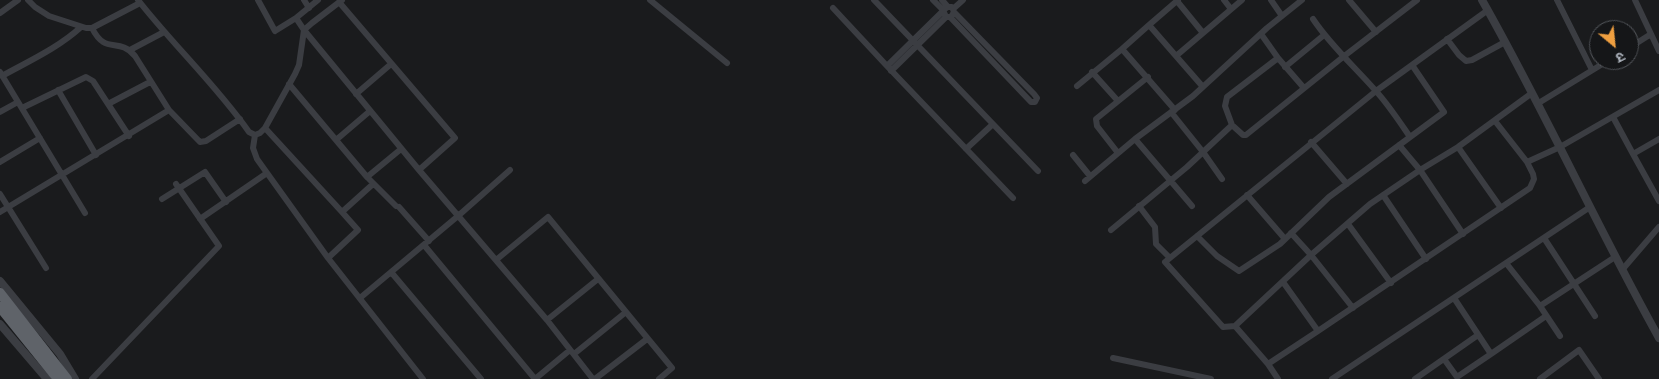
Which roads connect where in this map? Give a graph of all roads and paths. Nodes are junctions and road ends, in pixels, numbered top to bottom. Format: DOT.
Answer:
graph roads {
  1 [pos="18,0"];
  2 [pos="28,0"];
  3 [pos="258,0"];
  4 [pos="304,0"];
  5 [pos="318,0"];
  6 [pos="652,0"];
  7 [pos="874,0"];
  8 [pos="933,0"];
  9 [pos="942,0"];
  10 [pos="963,0"];
  11 [pos="1224,0"];
  12 [pos="1242,0"];
  13 [pos="1271,0"];
  14 [pos="1302,0"];
  15 [pos="1348,0"];
  16 [pos="1418,0"];
  17 [pos="1482,0"];
  18 [pos="1557,0"];
  19 [pos="1635,0"];
  20 [pos="139,1"];
  21 [pos="340,1"];
  22 [pos="1177,1"];
  23 [pos="309,8"];
  24 [pos="833,8"];
  25 [pos="1232,9"];
  26 [pos="1,10"];
  27 [pos="1488,10"];
  28 [pos="948,12"];
  29 [pos="1282,16"];
  30 [pos="296,18"];
  31 [pos="1313,19"];
  32 [pos="1149,25"];
  33 [pos="81,27"];
  34 [pos="92,28"];
  35 [pos="304,30"];
  36 [pos="164,32"];
  37 [pos="1376,32"];
  38 [pos="1203,33"];
  39 [pos="1261,34"];
  40 [pos="1651,34"];
  41 [pos="1324,35"];
  42 [pos="1447,39"];
  43 [pos="1505,42"];
  44 [pos="1639,42"];
  45 [pos="915,43"];
  46 [pos="1122,49"];
  47 [pos="130,50"];
  48 [pos="1659,51"];
  49 [pos="1176,56"];
  50 [pos="1342,57"];
  51 [pos="1278,58"];
  52 [pos="726,63"];
  53 [pos="391,64"];
  54 [pos="1589,64"];
  55 [pos="1412,65"];
  56 [pos="1285,66"];
  57 [pos="889,68"];
  58 [pos="1592,70"];
  59 [pos="1092,72"];
  60 [pos="1014,73"];
  61 [pos="1,74"];
  62 [pos="1148,77"];
  63 [pos="1008,78"];
  64 [pos="150,82"];
  65 [pos="289,84"];
  66 [pos="1077,86"];
  67 [pos="1203,87"];
  68 [pos="1304,88"];
  69 [pos="58,90"];
  70 [pos="1659,90"];
  71 [pos="1376,91"];
  72 [pos="1532,93"];
  73 [pos="356,94"];
  74 [pos="1118,101"];
  75 [pos="108,104"];
  76 [pos="1538,104"];
  77 [pos="20,105"];
  78 [pos="169,110"];
  79 [pos="370,111"];
  80 [pos="1173,111"];
  81 [pos="0,112"];
  82 [pos="1613,117"];
  83 [pos="240,119"];
  84 [pos="1494,122"];
  85 [pos="992,124"];
  86 [pos="1232,125"];
  87 [pos="265,128"];
  88 [pos="255,134"];
  89 [pos="129,136"];
  90 [pos="1410,137"];
  91 [pos="40,138"];
  92 [pos="1135,139"];
  93 [pos="1659,139"];
  94 [pos="336,140"];
  95 [pos="1311,142"];
  96 [pos="1399,145"];
  97 [pos="1560,147"];
  98 [pos="1458,148"];
  99 [pos="401,149"];
  100 [pos="966,149"];
  101 [pos="1203,152"];
  102 [pos="1118,153"];
  103 [pos="1633,154"];
  104 [pos="96,155"];
  105 [pos="1073,155"];
  106 [pos="0,162"];
  107 [pos="1527,162"];
  108 [pos="419,170"];
  109 [pos="510,170"];
  110 [pos="1420,170"];
  111 [pos="1038,171"];
  112 [pos="268,173"];
  113 [pos="62,175"];
  114 [pos="367,177"];
  115 [pos="1222,179"];
  116 [pos="1171,180"];
  117 [pos="373,184"];
  118 [pos="1347,184"];
  119 [pos="177,186"];
  120 [pos="0,194"];
  121 [pos="1247,195"];
  122 [pos="1383,195"];
  123 [pos="1013,198"];
  124 [pos="162,199"];
  125 [pos="1659,201"];
  126 [pos="226,202"];
  127 [pos="1139,206"];
  128 [pos="1192,206"];
  129 [pos="8,207"];
  130 [pos="1590,207"];
  131 [pos="1501,208"];
  132 [pos="0,212"];
  133 [pos="342,212"];
  134 [pos="85,213"];
  135 [pos="458,216"];
  136 [pos="200,219"];
  137 [pos="1348,224"];
  138 [pos="1659,227"];
  139 [pos="1111,230"];
  140 [pos="1291,233"];
  141 [pos="1463,234"];
  142 [pos="1197,236"];
  143 [pos="1544,238"];
  144 [pos="1285,239"];
  145 [pos="426,243"];
  146 [pos="1311,255"];
  147 [pos="1615,257"];
  148 [pos="328,258"];
  149 [pos="1170,258"];
  150 [pos="1426,259"];
  151 [pos="496,260"];
  152 [pos="1506,263"];
  153 [pos="46,268"];
  154 [pos="1622,270"];
  155 [pos="392,272"];
  156 [pos="598,279"];
  157 [pos="0,280"];
  158 [pos="1283,282"];
  159 [pos="1391,283"];
  160 [pos="1574,283"];
  161 [pos="0,293"];
  162 [pos="360,298"];
  163 [pos="1454,298"];
  164 [pos="1540,306"];
  165 [pos="0,307"];
  166 [pos="1353,308"];
  167 [pos="626,312"];
  168 [pos="1546,316"];
  169 [pos="1595,316"];
  170 [pos="547,320"];
  171 [pos="0,324"];
  172 [pos="1235,326"];
  173 [pos="1318,331"];
  174 [pos="1478,335"];
  175 [pos="1560,336"];
  176 [pos="1659,338"];
  177 [pos="647,339"];
  178 [pos="572,352"];
  179 [pos="1491,354"];
  180 [pos="1113,358"];
  181 [pos="1444,359"];
  182 [pos="1268,364"];
  183 [pos="47,379"];
  184 [pos="58,379"];
  185 [pos="67,379"];
  186 [pos="75,379"];
  187 [pos="92,379"];
  188 [pos="423,379"];
  189 [pos="481,379"];
  190 [pos="535,379"];
  191 [pos="594,379"];
  192 [pos="659,379"];
  193 [pos="1211,379"];
  194 [pos="1278,379"];
  195 [pos="1332,379"];
  196 [pos="1415,379"];
  197 [pos="1540,379"];
  198 [pos="1599,379"];
  1 -- 26 [label="street"];
  2 -- 33 [label="street"];
  3 -- 30 [label="street"];
  4 -- 23 [label="street"];
  5 -- 23 [label="street"];
  6 -- 52 [label="street"];
  7 -- 45 [label="street"];
  8 -- 28 [label="street"];
  9 -- 28 [label="street"];
  10 -- 28 [label="street"];
  11 -- 25 [label="street"];
  12 -- 25 [label="street"];
  13 -- 29 [label="street"];
  14 -- 29 [label="street"];
  15 -- 37 [label="street"];
  16 -- 37 [label="street"];
  17 -- 27 [label="street"];
  18 -- 54 [label="street"];
  19 -- 40 [label="street"];
  20 -- 34 [label="street"];
  20 -- 36 [label="street"];
  21 -- 35 [label="street"];
  21 -- 53 [label="street"];
  22 -- 32 [label="street"];
  22 -- 38 [label="street"];
  23 -- 30 [label="street"];
  24 -- 57 [label="street"];
  25 -- 38 [label="street"];
  27 -- 42 [label="street"];
  27 -- 43 [label="street"];
  28 -- 45 [label="street"];
  28 -- 60 [label="street"];
  28 -- 63 [label="street"];
  29 -- 39 [label="street"];
  30 -- 35 [label="street"];
  31 -- 41 [label="street"];
  32 -- 46 [label="street"];
  32 -- 49 [label="street"];
  33 -- 34 [label="street"];
  33 -- 61 [label="street"];
  34 -- 47 [label="street"];
  35 -- 65 [label="street"];
  35 -- 73 [label="street"];
  36 -- 47 [label="street"];
  36 -- 83 [label="street"];
  37 -- 50 [label="street"];
  38 -- 49 [label="street"];
  39 -- 51 [label="street"];
  39 -- 67 [label="street"];
  40 -- 44 [label="street"];
  40 -- 48 [label="street"];
  41 -- 50 [label="street"];
  41 -- 56 [label="street"];
  42 -- 43 [label="street"];
  42 -- 55 [label="street"];
  43 -- 72 [label="street"];
  45 -- 57 [label="street"];
  45 -- 85 [label="street"];
  46 -- 59 [label="street"];
  46 -- 62 [label="street"];
  47 -- 64 [label="street"];
  49 -- 67 [label="street"];
  50 -- 68 [label="street"];
  50 -- 71 [label="street"];
  51 -- 56 [label="street"];
  51 -- 86 [label="street"];
  53 -- 73 [label="street"];
  53 -- 108 [label="street"];
  55 -- 71 [label="street"];
  55 -- 90 [label="street"];
  56 -- 68 [label="street"];
  57 -- 100 [label="street"];
  58 -- 76 [label="street"];
  59 -- 66 [label="street"];
  59 -- 74 [label="street"];
  60 -- 63 [label="street"];
  60 -- 63 [label="street"];
  61 -- 77 [label="street"];
  62 -- 74 [label="street"];
  62 -- 80 [label="street"];
  64 -- 75 [label="street"];
  64 -- 78 [label="street"];
  65 -- 87 [label="street"];
  65 -- 94 [label="street"];
  67 -- 80 [label="street"];
  68 -- 86 [label="street"];
  69 -- 75 [label="street"];
  69 -- 77 [label="street"];
  69 -- 104 [label="street"];
  70 -- 82 [label="street"];
  71 -- 90 [label="street"];
  71 -- 95 [label="street"];
  72 -- 76 [label="street"];
  72 -- 84 [label="street"];
  73 -- 79 [label="street"];
  74 -- 102 [label="street"];
  75 -- 89 [label="street"];
  76 -- 97 [label="street"];
  77 -- 81 [label="street"];
  77 -- 91 [label="street"];
  78 -- 83 [label="street"];
  78 -- 89 [label="street"];
  79 -- 94 [label="street"];
  79 -- 99 [label="street"];
  80 -- 92 [label="street"];
  80 -- 101 [label="street"];
  82 -- 97 [label="street"];
  82 -- 103 [label="street"];
  83 -- 88 [label="street"];
  84 -- 98 [label="street"];
  84 -- 107 [label="street"];
  85 -- 100 [label="street"];
  85 -- 111 [label="street"];
  86 -- 101 [label="street"];
  87 -- 88 [label="street"];
  87 -- 133 [label="street"];
  88 -- 112 [label="street"];
  89 -- 104 [label="street"];
  90 -- 96 [label="street"];
  91 -- 106 [label="street"];
  91 -- 113 [label="street"];
  92 -- 102 [label="street"];
  92 -- 116 [label="street"];
  93 -- 103 [label="street"];
  94 -- 114 [label="street"];
  95 -- 118 [label="street"];
  95 -- 121 [label="street"];
  96 -- 110 [label="street"];
  96 -- 118 [label="street"];
  97 -- 107 [label="street"];
  97 -- 130 [label="street"];
  98 -- 110 [label="street"];
  98 -- 131 [label="street"];
  99 -- 108 [label="street"];
  99 -- 114 [label="street"];
  100 -- 123 [label="street"];
  101 -- 115 [label="street"];
  101 -- 116 [label="street"];
  102 -- 105 [label="street"];
  103 -- 125 [label="street"];
  104 -- 113 [label="street"];
  107 -- 131 [label="street"];
  108 -- 135 [label="street"];
  109 -- 135 [label="street"];
  110 -- 122 [label="street"];
  110 -- 141 [label="street"];
  112 -- 126 [label="street"];
  112 -- 148 [label="street"];
  113 -- 129 [label="street"];
  113 -- 134 [label="street"];
  114 -- 117 [label="street"];
  116 -- 127 [label="street"];
  116 -- 128 [label="street"];
  117 -- 133 [label="street"];
  117 -- 145 [label="street"];
  118 -- 140 [label="street"];
  119 -- 124 [label="street"];
  119 -- 126 [label="street"];
  119 -- 136 [label="street"];
  120 -- 129 [label="street"];
  121 -- 142 [label="street"];
  121 -- 144 [label="street"];
  122 -- 137 [label="street"];
  122 -- 150 [label="street"];
  126 -- 136 [label="street"];
  127 -- 139 [label="street"];
  127 -- 149 [label="street"];
  129 -- 132 [label="street"];
  129 -- 153 [label="street"];
  130 -- 143 [label="street"];
  130 -- 147 [label="street"];
  131 -- 141 [label="street"];
  133 -- 148 [label="street"];
  135 -- 145 [label="street"];
  135 -- 151 [label="street"];
  136 -- 187 [label="street"];
  137 -- 146 [label="street"];
  137 -- 159 [label="street"];
  138 -- 154 [label="street"];
  140 -- 144 [label="street"];
  140 -- 146 [label="street"];
  141 -- 150 [label="street"];
  142 -- 144 [label="street"];
  142 -- 149 [label="street"];
  143 -- 152 [label="street"];
  143 -- 160 [label="street"];
  145 -- 155 [label="street"];
  145 -- 190 [label="street"];
  146 -- 158 [label="street"];
  146 -- 166 [label="street"];
  147 -- 154 [label="street"];
  147 -- 160 [label="street"];
  148 -- 162 [label="street"];
  149 -- 172 [label="street"];
  150 -- 159 [label="street"];
  151 -- 156 [label="street"];
  151 -- 170 [label="street"];
  152 -- 163 [label="street"];
  152 -- 164 [label="street"];
  154 -- 176 [label="street"];
  155 -- 162 [label="street"];
  155 -- 189 [label="street"];
  156 -- 167 [label="street"];
  156 -- 170 [label="street"];
  157 -- 186 [label="street"];
  158 -- 172 [label="street"];
  158 -- 173 [label="street"];
  159 -- 166 [label="street"];
  160 -- 164 [label="street"];
  160 -- 169 [label="street"];
  161 -- 185 [label="highway"];
  162 -- 188 [label="street"];
  163 -- 174 [label="street"];
  163 -- 195 [label="street"];
  164 -- 168 [label="street"];
  165 -- 184 [label="highway"];
  166 -- 173 [label="street"];
  167 -- 177 [label="street"];
  167 -- 178 [label="street"];
  168 -- 175 [label="street"];
  168 -- 179 [label="street"];
  170 -- 178 [label="street"];
  171 -- 183 [label="street"];
  172 -- 182 [label="street"];
  173 -- 182 [label="street"];
  174 -- 179 [label="street"];
  174 -- 181 [label="street"];
  177 -- 191 [label="street"];
  177 -- 192 [label="street"];
  178 -- 190 [label="street"];
  178 -- 191 [label="street"];
  179 -- 181 [label="street"];
  180 -- 193 [label="street"];
  181 -- 196 [label="street"];
  182 -- 194 [label="street"];
  197 -- 198 [label="street"];
}
